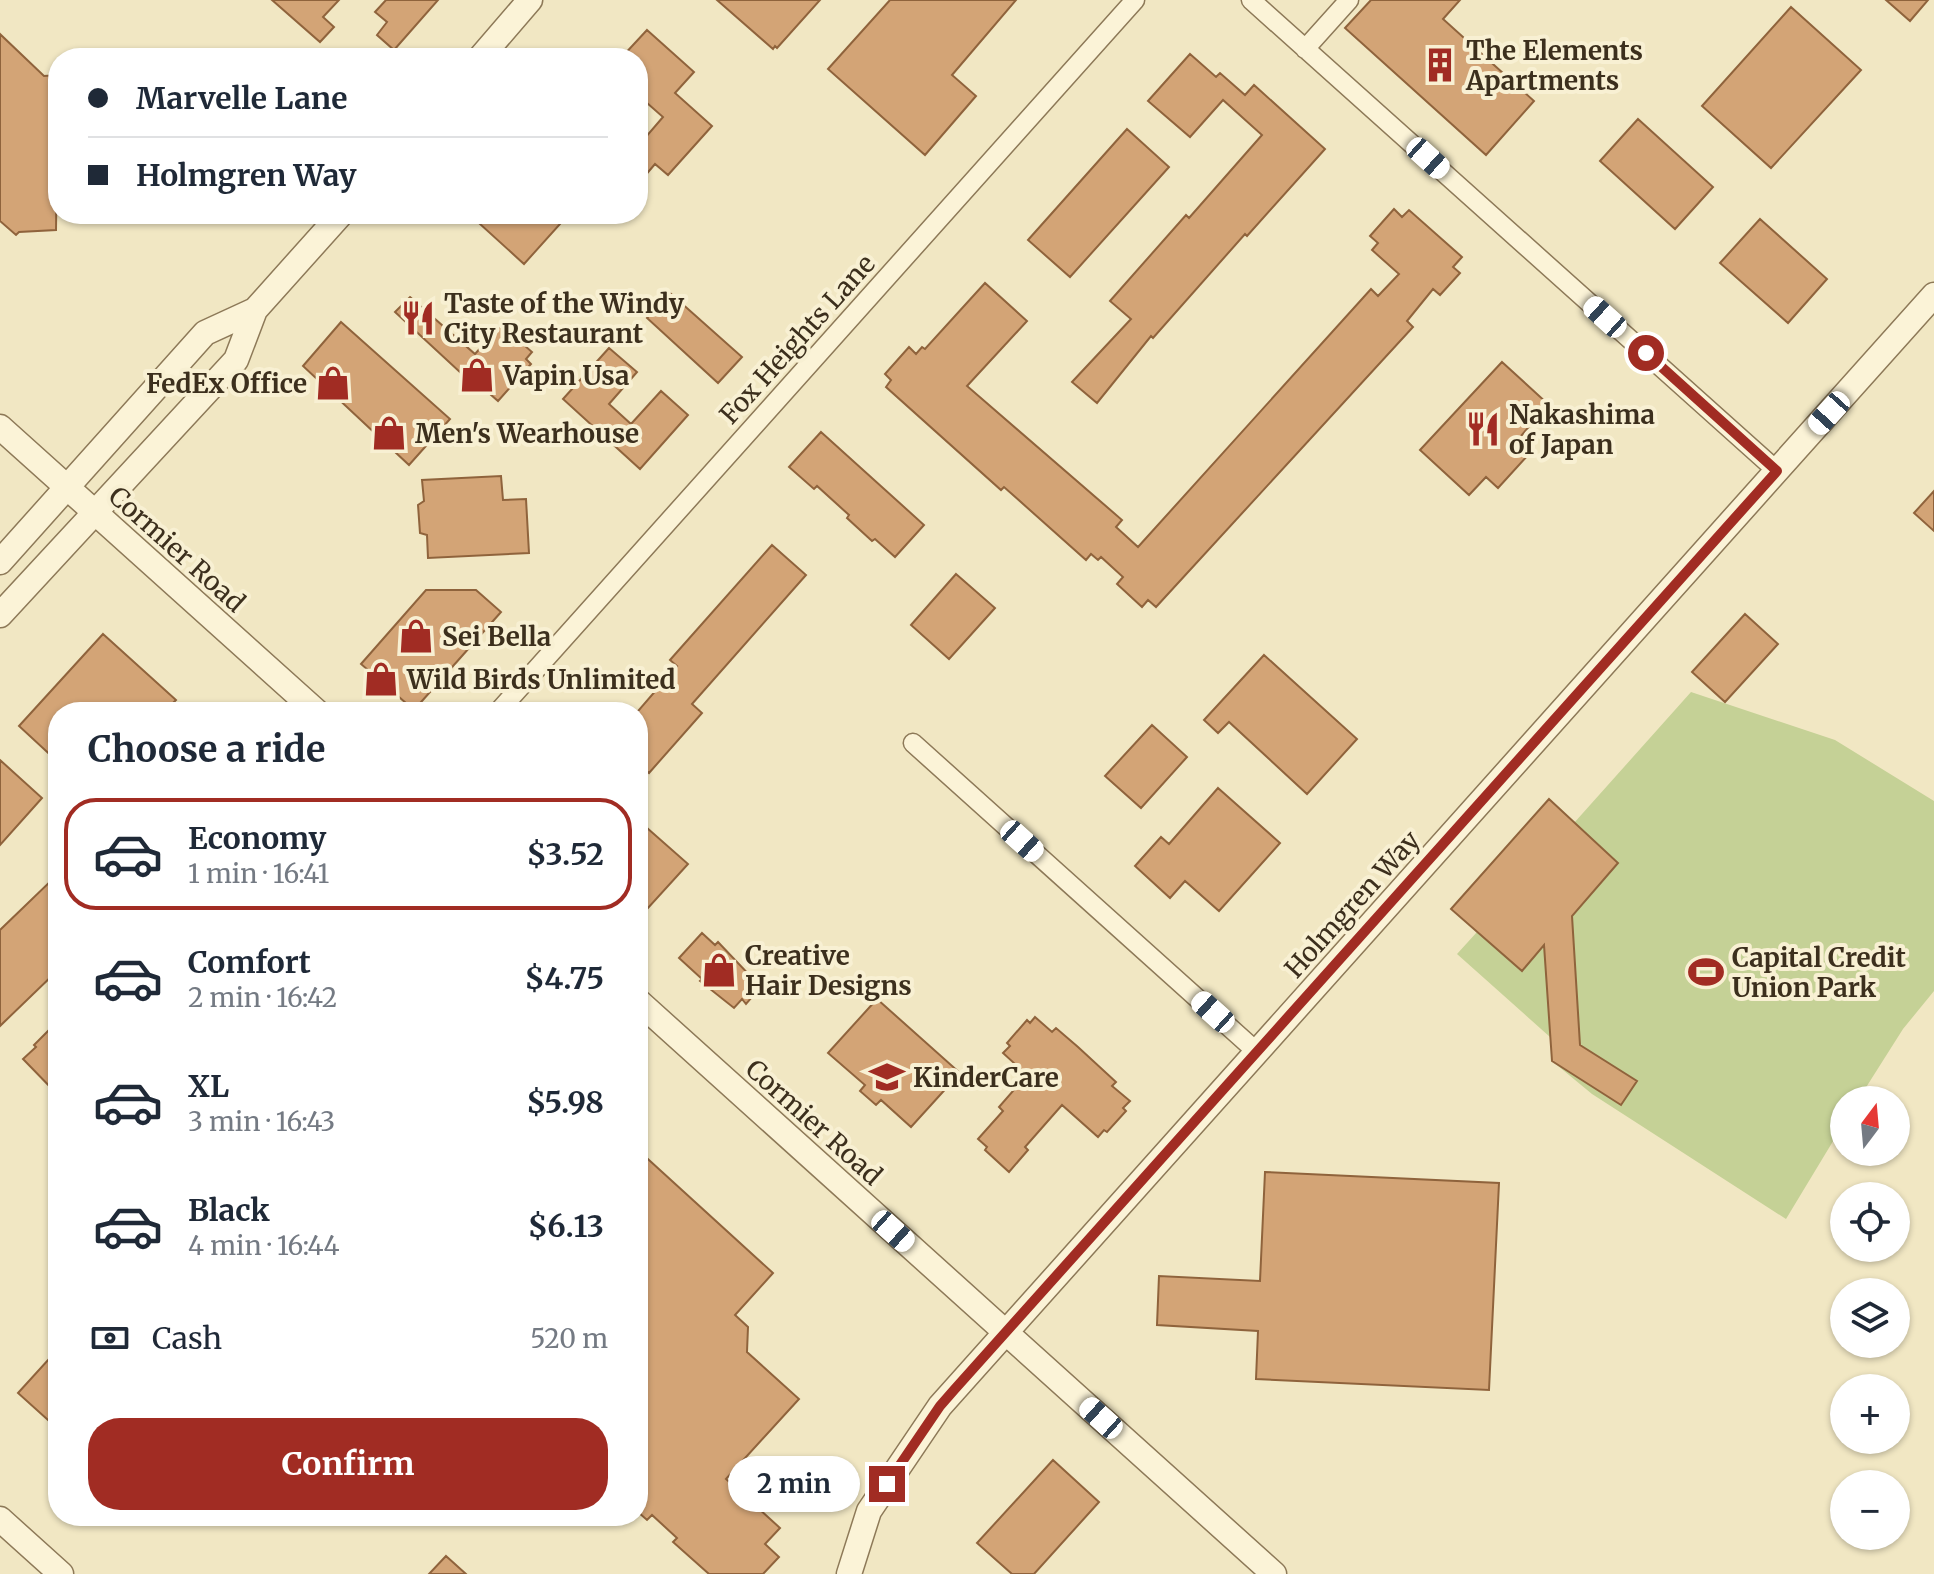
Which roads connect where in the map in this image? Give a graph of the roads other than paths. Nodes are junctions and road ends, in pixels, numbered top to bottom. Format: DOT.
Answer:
graph roads {
  1 [pos="530,0"];
  2 [pos="1135,0"];
  3 [pos="1251,0"];
  4 [pos="1349,0"];
  5 [pos="489,48"];
  6 [pos="1305,49"];
  7 [pos="332,224"];
  8 [pos="1934,295"];
  9 [pos="255,310"];
  10 [pos="0,427"];
  11 [pos="1777,471"];
  12 [pos="68,488"];
  13 [pos="95,513"];
  14 [pos="0,562"];
  15 [pos="0,615"];
  16 [pos="306,702"];
  17 [pos="507,702"];
  18 [pos="913,743"];
  19 [pos="648,1010"];
  20 [pos="1257,1052"];
  21 [pos="1005,1332"];
  22 [pos="0,1519"];
  23 [pos="61,1574"];
  24 [pos="849,1574"];
  25 [pos="1274,1574"];
  1 -- 5 [label="street"];
  2 -- 17 [label="street, Fox Heights Lane"];
  3 -- 6 [label="street"];
  4 -- 6 [label="street"];
  6 -- 11 [label="street"];
  7 -- 9 [label="street"];
  8 -- 11 [label="street, Holmgren Way"];
  9 -- 12 [label="street"];
  9 -- 13 [label="street"];
  10 -- 12 [label="street, Cormier Road"];
  11 -- 20 [label="street, Holmgren Way"];
  12 -- 13 [label="street, Cormier Road"];
  12 -- 14 [label="street"];
  13 -- 15 [label="street"];
  13 -- 16 [label="street, Cormier Road"];
  18 -- 20 [label="street"];
  19 -- 21 [label="street, Cormier Road"];
  20 -- 21 [label="street, Holmgren Way"];
  21 -- 24 [label="street, Holmgren Way"];
  21 -- 25 [label="street, Cormier Road"];
  22 -- 23 [label="street"];
}
